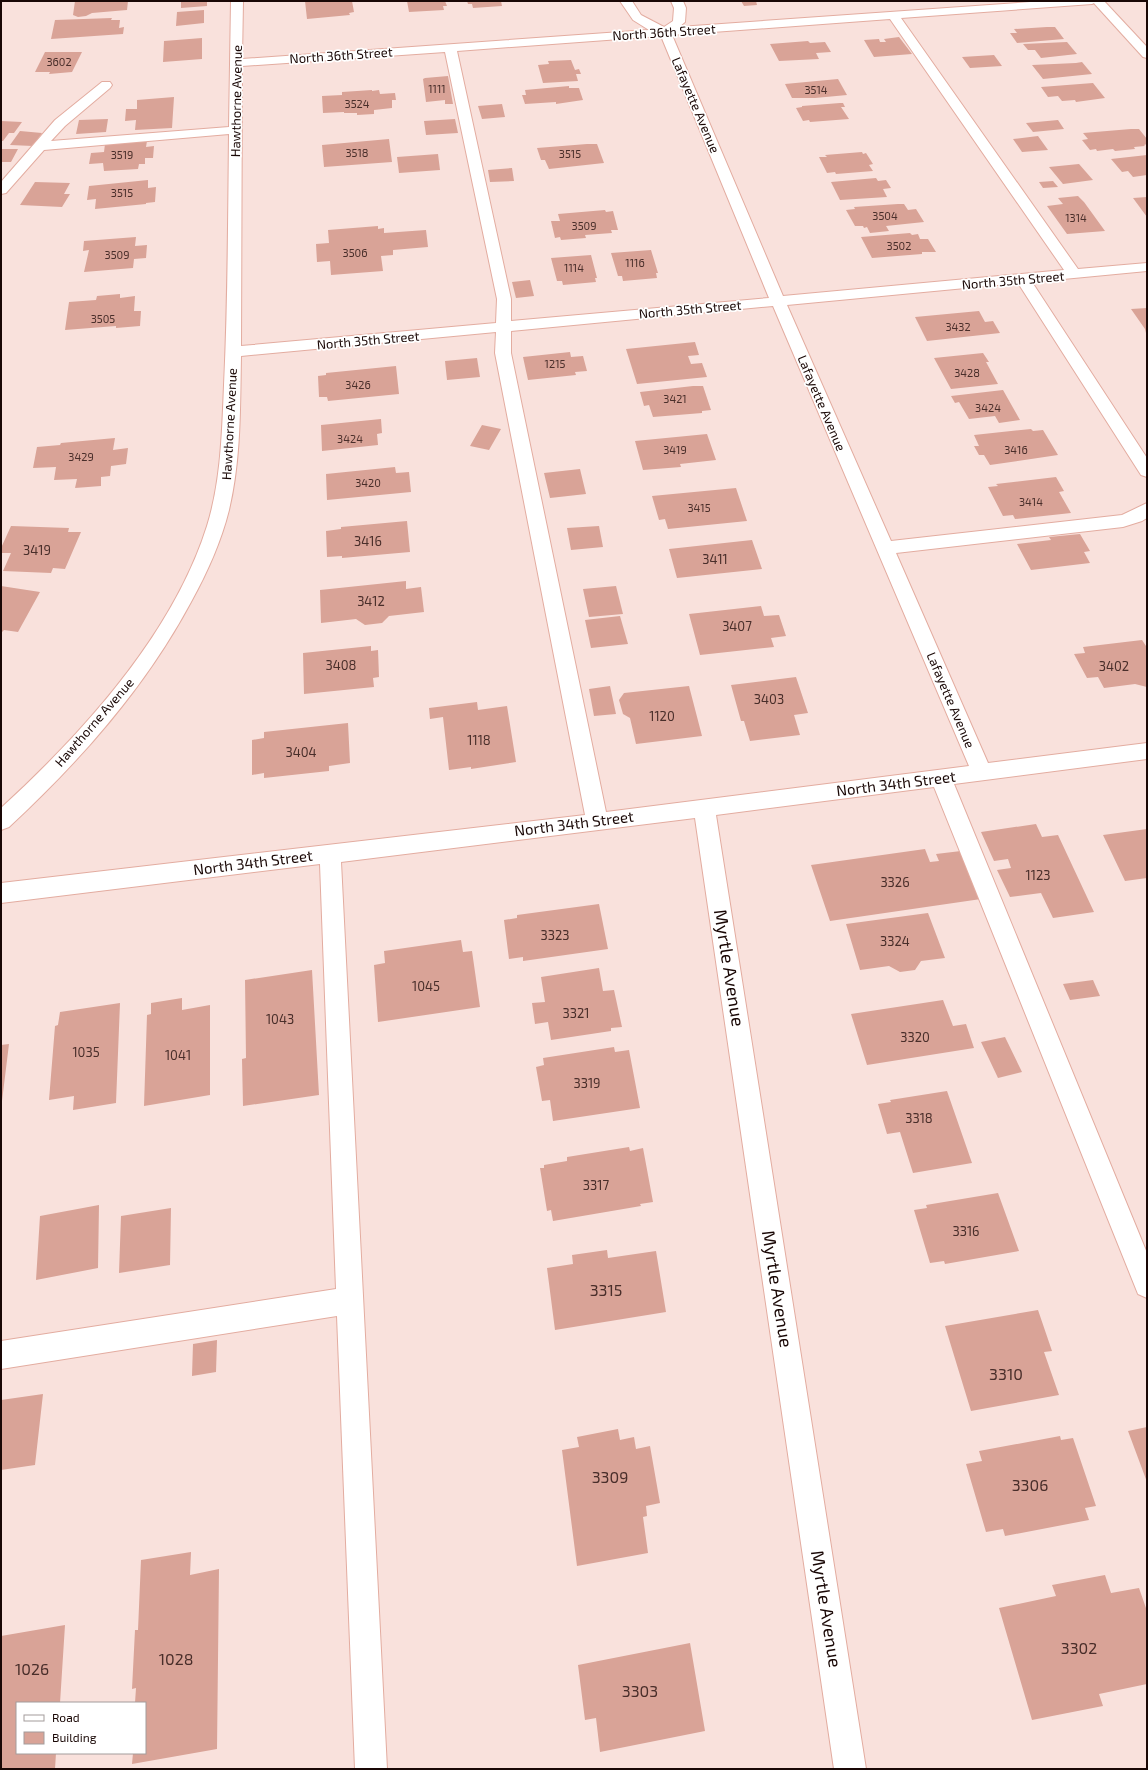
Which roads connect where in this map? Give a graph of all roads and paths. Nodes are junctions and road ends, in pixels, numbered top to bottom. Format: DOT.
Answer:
graph roads {
  1 [pos="237,1"];
  2 [pos="626,1"];
  3 [pos="677,1"];
  4 [pos="1092,1"];
  5 [pos="1098,1"];
  6 [pos="893,15"];
  7 [pos="665,32"];
  8 [pos="450,47"];
  9 [pos="1147,54"];
  10 [pos="237,63"];
  11 [pos="106,85"];
  12 [pos="236,130"];
  13 [pos="40,146"];
  14 [pos="1,190"];
  15 [pos="1147,267"];
  16 [pos="1074,274"];
  17 [pos="1023,279"];
  18 [pos="778,301"];
  19 [pos="503,327"];
  20 [pos="233,352"];
  21 [pos="1147,470"];
  22 [pos="1147,509"];
  23 [pos="885,548"];
  24 [pos="1147,751"];
  25 [pos="982,773"];
  26 [pos="941,778"];
  27 [pos="704,808"];
  28 [pos="1,821"];
  29 [pos="598,822"];
  30 [pos="330,854"];
  31 [pos="1,893"];
  32 [pos="1147,1285"];
  33 [pos="350,1300"];
  34 [pos="1,1355"];
  35 [pos="371,1769"];
  36 [pos="850,1769"];
  1 -- 10 [label="street, Hawthorne Avenue"];
  2 -- 7 [label="street"];
  3 -- 7 [label="street"];
  4 -- 6 [label="street, North 36th Street"];
  5 -- 9 [label="street"];
  6 -- 7 [label="street, North 36th Street"];
  6 -- 16 [label="street"];
  7 -- 8 [label="street, North 36th Street"];
  7 -- 18 [label="street, Lafayette Avenue"];
  8 -- 10 [label="street, North 36th Street"];
  8 -- 19 [label="street"];
  10 -- 12 [label="street, Hawthorne Avenue"];
  11 -- 13 [label="street"];
  12 -- 13 [label="street"];
  12 -- 20 [label="street, Hawthorne Avenue"];
  13 -- 14 [label="street"];
  15 -- 16 [label="street, North 35th Street"];
  16 -- 17 [label="street, North 35th Street"];
  17 -- 18 [label="street, North 35th Street"];
  17 -- 21 [label="street"];
  18 -- 19 [label="street, North 35th Street"];
  18 -- 23 [label="street, Lafayette Avenue"];
  19 -- 20 [label="street, North 35th Street"];
  19 -- 29 [label="street"];
  20 -- 28 [label="street, Hawthorne Avenue"];
  22 -- 23 [label="street"];
  23 -- 25 [label="street, Lafayette Avenue"];
  24 -- 25 [label="street, North 34th Street"];
  25 -- 26 [label="street, North 34th Street"];
  26 -- 27 [label="street, North 34th Street"];
  26 -- 32 [label="street"];
  27 -- 29 [label="street, North 34th Street"];
  27 -- 36 [label="street, Myrtle Avenue"];
  29 -- 30 [label="street, North 34th Street"];
  30 -- 31 [label="street, North 34th Street"];
  30 -- 33 [label="street"];
  33 -- 34 [label="street"];
  33 -- 35 [label="street"];
}
